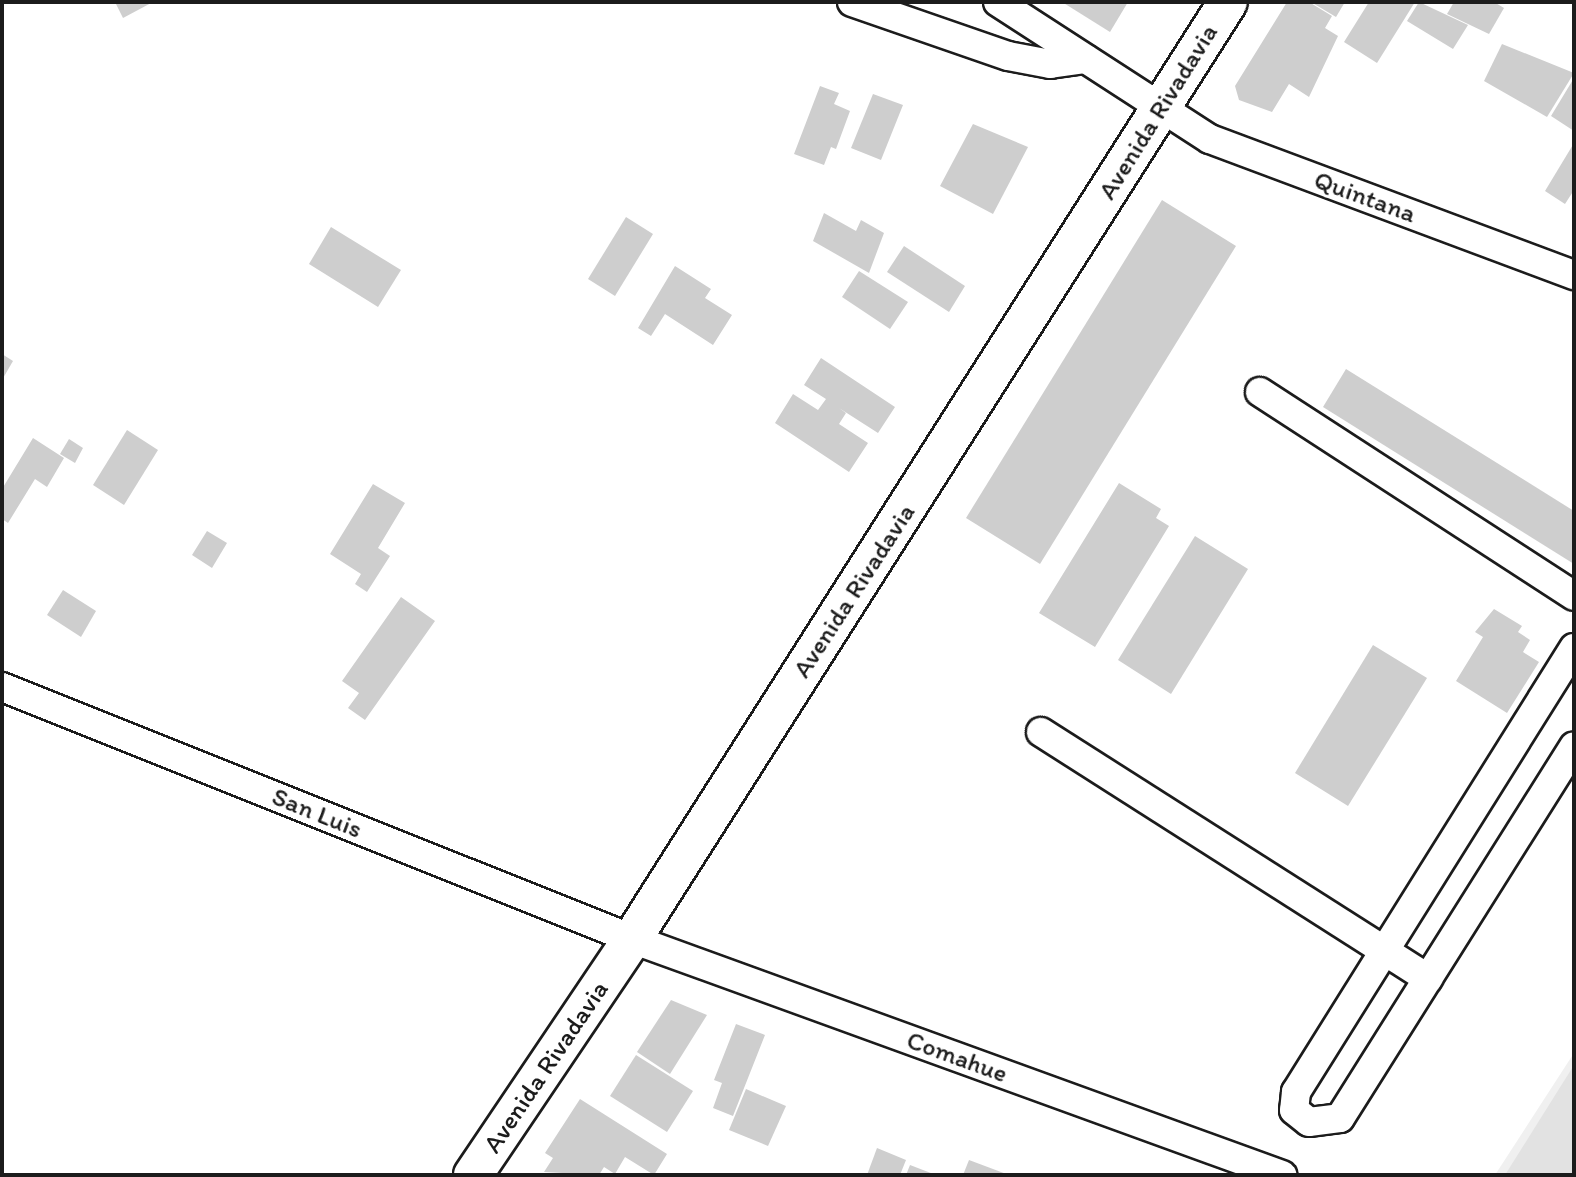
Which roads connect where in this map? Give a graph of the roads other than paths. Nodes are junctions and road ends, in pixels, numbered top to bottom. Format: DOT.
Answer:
graph roads {
  1 [pos="852,2"];
  2 [pos="998,2"];
  3 [pos="1228,2"];
  4 [pos="1086,59"];
  5 [pos="1162,107"];
  6 [pos="1574,275"];
  7 [pos="1260,392"];
  8 [pos="1574,596"];
  9 [pos="1574,648"];
  10 [pos="2,688"];
  11 [pos="1041,732"];
  12 [pos="1574,747"];
  13 [pos="632,939"];
  14 [pos="1384,951"];
  15 [pos="1428,979"];
  16 [pos="473,1175"];
  17 [pos="1282,1175"];
  1 -- 4 [label="street"];
  2 -- 4 [label="street, Quintana"];
  3 -- 5 [label="main road, Avenida Rivadavia"];
  4 -- 5 [label="street, Quintana"];
  5 -- 6 [label="street, Quintana"];
  5 -- 13 [label="main road, Avenida Rivadavia"];
  7 -- 8 [label="street"];
  9 -- 14 [label="street"];
  10 -- 13 [label="street, San Luis"];
  11 -- 14 [label="street"];
  12 -- 15 [label="street"];
  13 -- 16 [label="main road, Avenida Rivadavia"];
  13 -- 17 [label="street, Comahue"];
  14 -- 15 [label="street"];
  14 -- 15 [label="street"];
}
